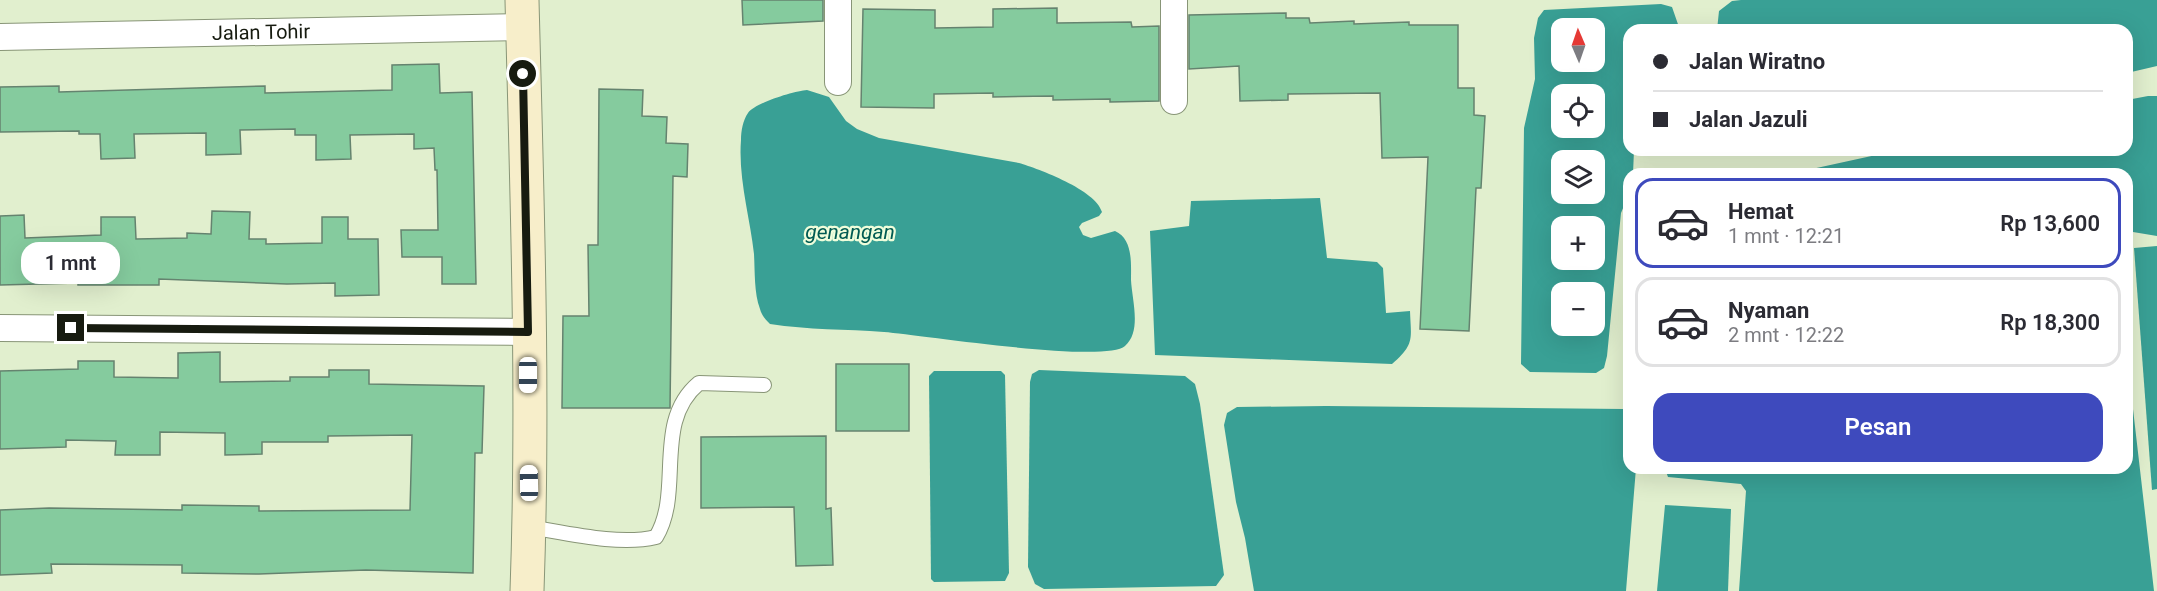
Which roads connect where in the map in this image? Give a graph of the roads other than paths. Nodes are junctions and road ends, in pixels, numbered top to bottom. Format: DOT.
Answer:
graph roads {
  1 [pos="838,0"];
  2 [pos="1174,0"];
  3 [pos="522,14"];
  4 [pos="0,37"];
  5 [pos="838,82"];
  6 [pos="1174,101"];
  7 [pos="0,328"];
  8 [pos="528,332"];
  9 [pos="765,385"];
  10 [pos="529,527"];
  11 [pos="527,591"];
  1 -- 5 [label="street"];
  2 -- 6 [label="street"];
  3 -- 4 [label="street, Jalan Tohir"];
  3 -- 8 [label="main road"];
  7 -- 8 [label="street"];
  8 -- 10 [label="main road"];
  9 -- 10 [label="lane"];
  10 -- 11 [label="main road"];
}
